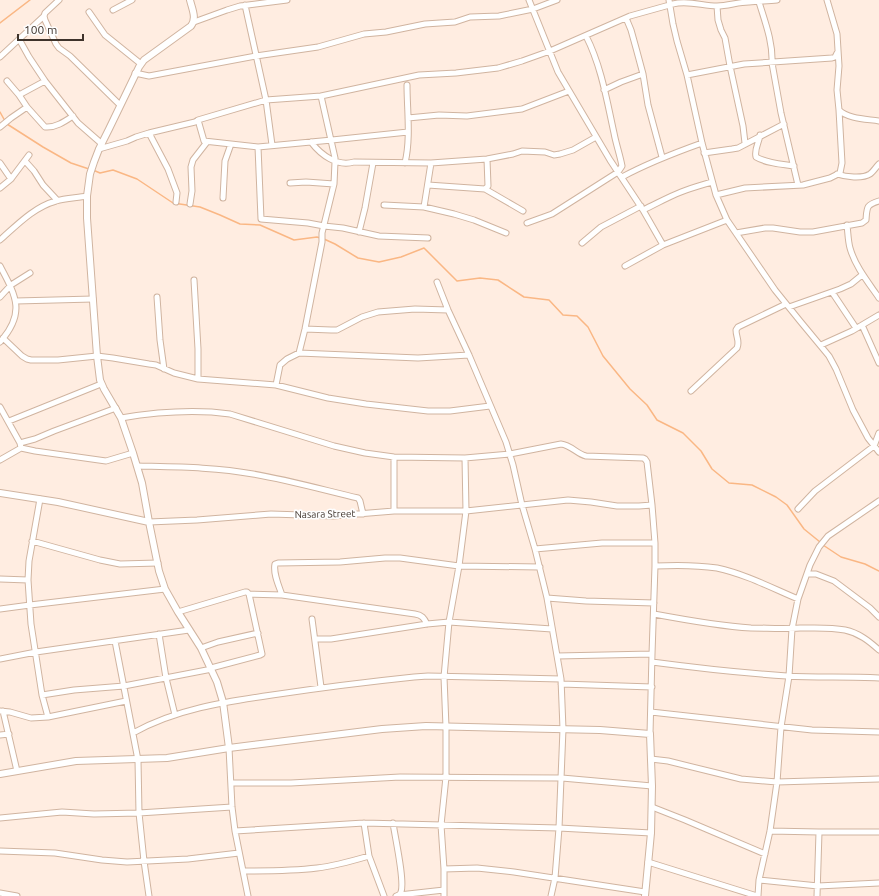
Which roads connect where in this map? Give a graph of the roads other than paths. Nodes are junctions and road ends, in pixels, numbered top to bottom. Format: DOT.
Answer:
graph roads {
  1 [pos="60,0"];
  2 [pos="132,0"];
  3 [pos="190,0"];
  4 [pos="286,0"];
  5 [pos="529,0"];
  6 [pos="557,0"];
  7 [pos="777,0"];
  8 [pos="827,0"];
  9 [pos="759,2"];
  10 [pos="670,3"];
  11 [pos="245,5"];
  12 [pos="717,6"];
  13 [pos="533,9"];
  14 [pos="113,10"];
  15 [pos="89,12"];
  16 [pos="44,16"];
  17 [pos="626,18"];
  18 [pos="194,22"];
  19 [pos="586,36"];
  20 [pos="19,39"];
  21 [pos="550,51"];
  22 [pos="837,53"];
  23 [pos="256,56"];
  24 [pos="0,57"];
  25 [pos="772,63"];
  26 [pos="141,64"];
  27 [pos="730,66"];
  28 [pos="135,73"];
  29 [pos="643,74"];
  30 [pos="688,75"];
  31 [pos="8,81"];
  32 [pos="45,81"];
  33 [pos="407,85"];
  34 [pos="569,90"];
  35 [pos="604,90"];
  36 [pos="19,95"];
  37 [pos="321,96"];
  38 [pos="266,100"];
  39 [pos="120,105"];
  40 [pos="27,107"];
  41 [pos="839,110"];
  42 [pos="73,116"];
  43 [pos="408,118"];
  44 [pos="198,120"];
  45 [pos="879,121"];
  46 [pos="784,124"];
  47 [pos="1,127"];
  48 [pos="408,132"];
  49 [pos="149,134"];
  50 [pos="760,135"];
  51 [pos="596,137"];
  52 [pos="332,140"];
  53 [pos="207,142"];
  54 [pos="311,142"];
  55 [pos="702,143"];
  56 [pos="231,144"];
  57 [pos="745,144"];
  58 [pos="100,146"];
  59 [pos="272,146"];
  60 [pos="258,147"];
  61 [pos="704,153"];
  62 [pos="29,155"];
  63 [pos="662,158"];
  64 [pos="487,159"];
  65 [pos="25,161"];
  66 [pos="336,162"];
  67 [pos="373,162"];
  68 [pos="0,163"];
  69 [pos="405,163"];
  70 [pos="431,164"];
  71 [pos="879,164"];
  72 [pos="794,166"];
  73 [pos="620,174"];
  74 [pos="837,174"];
  75 [pos="12,179"];
  76 [pos="290,182"];
  77 [pos="712,182"];
  78 [pos="334,184"];
  79 [pos="428,185"];
  80 [pos="798,185"];
  81 [pos="0,188"];
  82 [pos="485,189"];
  83 [pos="716,195"];
  84 [pos="87,196"];
  85 [pos="223,198"];
  86 [pos="57,200"];
  87 [pos="879,201"];
  88 [pos="176,202"];
  89 [pos="190,204"];
  90 [pos="384,205"];
  91 [pos="424,207"];
  92 [pos="642,208"];
  93 [pos="523,210"];
  94 [pos="727,220"];
  95 [pos="527,224"];
  96 [pos="324,226"];
  97 [pos="847,226"];
  98 [pos="359,232"];
  99 [pos="506,233"];
  100 [pos="736,233"];
  101 [pos="428,238"];
  102 [pos="0,240"];
  103 [pos="582,243"];
  104 [pos="663,245"];
  105 [pos="0,266"];
  106 [pos="625,266"];
  107 [pos="30,273"];
  108 [pos="862,275"];
  109 [pos="194,280"];
  110 [pos="437,282"];
  111 [pos="11,285"];
  112 [pos="832,292"];
  113 [pos="0,297"];
  114 [pos="157,297"];
  115 [pos="879,298"];
  116 [pos="93,299"];
  117 [pos="16,301"];
  118 [pos="788,306"];
  119 [pos="448,310"];
  120 [pos="879,315"];
  121 [pos="859,327"];
  122 [pos="305,330"];
  123 [pos="1,340"];
  124 [pos="821,345"];
  125 [pos="299,354"];
  126 [pos="97,356"];
  127 [pos="469,356"];
  128 [pos="879,363"];
  129 [pos="164,369"];
  130 [pos="198,379"];
  131 [pos="101,384"];
  132 [pos="276,385"];
  133 [pos="691,391"];
  134 [pos="490,406"];
  135 [pos="0,407"];
  136 [pos="116,408"];
  137 [pos="121,418"];
  138 [pos="9,422"];
  139 [pos="879,433"];
  140 [pos="21,445"];
  141 [pos="874,446"];
  142 [pos="879,452"];
  143 [pos="133,453"];
  144 [pos="510,454"];
  145 [pos="394,457"];
  146 [pos="465,458"];
  147 [pos="0,460"];
  148 [pos="137,466"];
  149 [pos="0,493"];
  150 [pos="40,499"];
  151 [pos="879,501"];
  152 [pos="522,505"];
  153 [pos="652,505"];
  154 [pos="798,509"];
  155 [pos="394,511"];
  156 [pos="466,511"];
  157 [pos="363,514"];
  158 [pos="148,522"];
  159 [pos="32,541"];
  160 [pos="655,543"];
  161 [pos="535,549"];
  162 [pos="158,563"];
  163 [pos="459,566"];
  164 [pos="655,566"];
  165 [pos="540,567"];
  166 [pos="807,574"];
  167 [pos="0,579"];
  168 [pos="28,580"];
  169 [pos="165,589"];
  170 [pos="249,594"];
  171 [pos="282,595"];
  172 [pos="547,598"];
  173 [pos="798,599"];
  174 [pos="654,603"];
  175 [pos="30,605"];
  176 [pos="0,610"];
  177 [pos="178,612"];
  178 [pos="654,614"];
  179 [pos="879,617"];
  180 [pos="312,619"];
  181 [pos="449,622"];
  182 [pos="427,624"];
  183 [pos="552,629"];
  184 [pos="792,629"];
  185 [pos="189,630"];
  186 [pos="258,633"];
  187 [pos="159,634"];
  188 [pos="315,639"];
  189 [pos="115,641"];
  190 [pos="201,648"];
  191 [pos="879,650"];
  192 [pos="36,652"];
  193 [pos="652,654"];
  194 [pos="557,656"];
  195 [pos="0,659"];
  196 [pos="652,662"];
  197 [pos="211,668"];
  198 [pos="789,676"];
  199 [pos="444,677"];
  200 [pos="166,678"];
  201 [pos="879,678"];
  202 [pos="561,681"];
  203 [pos="124,686"];
  204 [pos="321,687"];
  205 [pos="652,687"];
  206 [pos="42,695"];
  207 [pos="126,701"];
  208 [pos="223,702"];
  209 [pos="2,711"];
  210 [pos="651,712"];
  211 [pos="175,715"];
  212 [pos="48,717"];
  213 [pos="446,727"];
  214 [pos="781,727"];
  215 [pos="563,729"];
  216 [pos="879,732"];
  217 [pos="133,733"];
  218 [pos="9,734"];
  219 [pos="650,734"];
  220 [pos="0,735"];
  221 [pos="229,748"];
  222 [pos="651,759"];
  223 [pos="138,760"];
  224 [pos="17,771"];
  225 [pos="0,774"];
  226 [pos="446,777"];
  227 [pos="562,778"];
  228 [pos="879,779"];
  229 [pos="777,782"];
  230 [pos="231,783"];
  231 [pos="652,786"];
  232 [pos="232,807"];
  233 [pos="652,807"];
  234 [pos="139,813"];
  235 [pos="0,818"];
  236 [pos="364,823"];
  237 [pos="393,823"];
  238 [pos="441,825"];
  239 [pos="559,828"];
  240 [pos="770,830"];
  241 [pos="235,831"];
  242 [pos="819,832"];
  243 [pos="879,832"];
  244 [pos="651,833"];
  245 [pos="0,851"];
  246 [pos="239,853"];
  247 [pos="765,854"];
  248 [pos="369,856"];
  249 [pos="144,862"];
  250 [pos="648,862"];
  251 [pos="444,869"];
  252 [pos="242,871"];
  253 [pos="554,878"];
  254 [pos="759,880"];
  255 [pos="879,883"];
  256 [pos="818,886"];
  257 [pos="0,893"];
  258 [pos="444,893"];
  259 [pos="645,894"];
  260 [pos="398,895"];
  261 [pos="17,896"];
  262 [pos="149,896"];
  263 [pos="248,896"];
  264 [pos="384,896"];
  265 [pos="551,896"];
  266 [pos="758,896"];
  267 [pos="817,896"];
  1 -- 16 [label="street"];
  2 -- 14 [label="street"];
  3 -- 18 [label="street"];
  4 -- 11 [label="street"];
  5 -- 13 [label="street"];
  6 -- 13 [label="street"];
  7 -- 9 [label="street"];
  8 -- 22 [label="street"];
  9 -- 12 [label="street"];
  9 -- 25 [label="street"];
  10 -- 12 [label="street"];
  10 -- 17 [label="street"];
  10 -- 30 [label="street"];
  11 -- 18 [label="street"];
  11 -- 23 [label="street"];
  12 -- 27 [label="street"];
  13 -- 21 [label="street"];
  13 -- 23 [label="street"];
  15 -- 26 [label="street"];
  16 -- 20 [label="street"];
  16 -- 39 [label="street"];
  17 -- 19 [label="street"];
  17 -- 29 [label="street"];
  18 -- 26 [label="street"];
  19 -- 21 [label="street"];
  19 -- 35 [label="street"];
  20 -- 24 [label="street"];
  20 -- 32 [label="street"];
  21 -- 34 [label="street"];
  21 -- 37 [label="street"];
  22 -- 25 [label="street"];
  22 -- 41 [label="street"];
  23 -- 28 [label="street"];
  23 -- 38 [label="street"];
  25 -- 27 [label="street"];
  25 -- 46 [label="street"];
  26 -- 28 [label="street"];
  27 -- 30 [label="street"];
  27 -- 57 [label="street"];
  28 -- 39 [label="street"];
  29 -- 35 [label="street"];
  29 -- 63 [label="street"];
  30 -- 55 [label="street"];
  31 -- 36 [label="street"];
  32 -- 36 [label="street"];
  32 -- 42 [label="street"];
  33 -- 43 [label="street"];
  34 -- 43 [label="street"];
  34 -- 51 [label="street"];
  35 -- 73 [label="street"];
  36 -- 40 [label="street"];
  37 -- 38 [label="street"];
  37 -- 52 [label="street"];
  38 -- 44 [label="street"];
  38 -- 59 [label="street"];
  39 -- 58 [label="street"];
  40 -- 42 [label="street"];
  40 -- 47 [label="street"];
  41 -- 45 [label="street"];
  41 -- 74 [label="street"];
  42 -- 58 [label="street"];
  43 -- 48 [label="street"];
  44 -- 49 [label="street"];
  44 -- 53 [label="street"];
  46 -- 50 [label="street"];
  46 -- 72 [label="street"];
  48 -- 52 [label="street"];
  48 -- 69 [label="street"];
  49 -- 58 [label="street"];
  49 -- 88 [label="street"];
  50 -- 57 [label="street"];
  50 -- 72 [label="street"];
  51 -- 64 [label="street"];
  51 -- 73 [label="street"];
  52 -- 54 [label="street"];
  52 -- 66 [label="street"];
  53 -- 56 [label="street"];
  53 -- 89 [label="street"];
  54 -- 59 [label="street"];
  54 -- 66 [label="street"];
  55 -- 61 [label="street"];
  55 -- 63 [label="street"];
  56 -- 60 [label="street"];
  56 -- 85 [label="street"];
  57 -- 61 [label="street"];
  58 -- 84 [label="street"];
  59 -- 60 [label="street"];
  60 -- 96 [label="street"];
  61 -- 77 [label="street"];
  62 -- 65 [label="street"];
  63 -- 73 [label="street"];
  64 -- 70 [label="street"];
  64 -- 82 [label="street"];
  65 -- 75 [label="street"];
  65 -- 86 [label="street"];
  66 -- 67 [label="street"];
  66 -- 78 [label="street"];
  67 -- 69 [label="street"];
  67 -- 98 [label="street"];
  68 -- 75 [label="street"];
  69 -- 70 [label="street"];
  70 -- 79 [label="street"];
  71 -- 74 [label="street"];
  72 -- 80 [label="street"];
  73 -- 92 [label="street"];
  73 -- 95 [label="street"];
  74 -- 80 [label="street"];
  75 -- 81 [label="street"];
  76 -- 78 [label="street"];
  77 -- 83 [label="street"];
  77 -- 92 [label="street"];
  78 -- 96 [label="street"];
  79 -- 82 [label="street"];
  79 -- 91 [label="street"];
  80 -- 83 [label="street"];
  82 -- 93 [label="street"];
  83 -- 94 [label="street"];
  84 -- 86 [label="street"];
  84 -- 116 [label="street"];
  86 -- 102 [label="street"];
  87 -- 97 [label="street"];
  90 -- 91 [label="street"];
  91 -- 99 [label="street"];
  92 -- 103 [label="street"];
  92 -- 104 [label="street"];
  94 -- 100 [label="street"];
  94 -- 104 [label="street"];
  96 -- 98 [label="street"];
  96 -- 122 [label="street"];
  97 -- 100 [label="street"];
  97 -- 108 [label="street"];
  98 -- 101 [label="street"];
  100 -- 118 [label="street"];
  104 -- 106 [label="street"];
  105 -- 111 [label="street"];
  107 -- 111 [label="street"];
  108 -- 112 [label="street"];
  108 -- 115 [label="street"];
  109 -- 130 [label="street"];
  110 -- 119 [label="street"];
  111 -- 113 [label="street"];
  111 -- 117 [label="street"];
  112 -- 118 [label="street"];
  112 -- 121 [label="street"];
  114 -- 129 [label="street"];
  116 -- 117 [label="street"];
  116 -- 126 [label="street"];
  117 -- 123 [label="street"];
  118 -- 124 [label="street"];
  118 -- 133 [label="street"];
  119 -- 122 [label="street"];
  119 -- 127 [label="street"];
  120 -- 121 [label="street"];
  121 -- 124 [label="street"];
  121 -- 128 [label="street"];
  122 -- 125 [label="street"];
  123 -- 126 [label="street"];
  124 -- 141 [label="street"];
  125 -- 127 [label="street"];
  125 -- 132 [label="street"];
  126 -- 129 [label="street"];
  126 -- 131 [label="street"];
  127 -- 134 [label="street"];
  129 -- 130 [label="street"];
  130 -- 132 [label="street"];
  131 -- 136 [label="street"];
  131 -- 138 [label="street"];
  132 -- 134 [label="street"];
  134 -- 144 [label="street"];
  135 -- 138 [label="street"];
  136 -- 137 [label="street"];
  136 -- 140 [label="street"];
  137 -- 143 [label="street"];
  137 -- 145 [label="street"];
  138 -- 140 [label="street"];
  139 -- 141 [label="street"];
  140 -- 143 [label="street"];
  140 -- 147 [label="street"];
  141 -- 142 [label="street"];
  141 -- 154 [label="street"];
  143 -- 148 [label="street"];
  144 -- 146 [label="street"];
  144 -- 152 [label="street"];
  144 -- 153 [label="street"];
  145 -- 146 [label="street"];
  145 -- 155 [label="street"];
  146 -- 156 [label="street"];
  148 -- 157 [label="street"];
  148 -- 158 [label="street"];
  149 -- 150 [label="street, Nasara Street"];
  150 -- 158 [label="street, Nasara Street"];
  150 -- 159 [label="street"];
  151 -- 166 [label="street"];
  152 -- 153 [label="street, Nasara Street"];
  152 -- 156 [label="street, Nasara Street"];
  152 -- 161 [label="street"];
  153 -- 160 [label="street"];
  155 -- 156 [label="street, Nasara Street"];
  155 -- 157 [label="street, Nasara Street"];
  156 -- 163 [label="street"];
  157 -- 158 [label="street, Nasara Street"];
  158 -- 162 [label="street"];
  159 -- 162 [label="street"];
  159 -- 168 [label="street"];
  160 -- 161 [label="street"];
  160 -- 164 [label="street"];
  161 -- 165 [label="street"];
  162 -- 169 [label="street"];
  163 -- 165 [label="street"];
  163 -- 171 [label="street"];
  163 -- 181 [label="street"];
  164 -- 173 [label="street"];
  164 -- 174 [label="street"];
  165 -- 172 [label="street"];
  166 -- 173 [label="street"];
  166 -- 179 [label="street"];
  167 -- 168 [label="street"];
  168 -- 175 [label="street"];
  169 -- 175 [label="street"];
  169 -- 177 [label="street"];
  170 -- 171 [label="street"];
  170 -- 177 [label="street"];
  170 -- 186 [label="street"];
  171 -- 182 [label="street"];
  172 -- 174 [label="street"];
  172 -- 183 [label="street"];
  173 -- 184 [label="street"];
  174 -- 178 [label="street"];
  175 -- 176 [label="street"];
  175 -- 192 [label="street"];
  177 -- 185 [label="street"];
  178 -- 184 [label="street"];
  178 -- 193 [label="street"];
  180 -- 188 [label="street"];
  181 -- 182 [label="street"];
  181 -- 183 [label="street"];
  181 -- 199 [label="street"];
  182 -- 188 [label="street"];
  183 -- 194 [label="street"];
  184 -- 191 [label="street"];
  184 -- 198 [label="street"];
  185 -- 187 [label="street"];
  185 -- 190 [label="street"];
  186 -- 190 [label="street"];
  186 -- 197 [label="street"];
  187 -- 189 [label="street"];
  187 -- 200 [label="street"];
  188 -- 204 [label="street"];
  189 -- 192 [label="street"];
  189 -- 203 [label="street"];
  190 -- 197 [label="street"];
  192 -- 195 [label="street"];
  192 -- 206 [label="street"];
  193 -- 194 [label="street"];
  193 -- 196 [label="street"];
  194 -- 202 [label="street"];
  196 -- 198 [label="street"];
  196 -- 205 [label="street"];
  197 -- 200 [label="street"];
  197 -- 208 [label="street"];
  198 -- 201 [label="street"];
  198 -- 214 [label="street"];
  199 -- 202 [label="street"];
  199 -- 204 [label="street"];
  199 -- 213 [label="street"];
  200 -- 203 [label="street"];
  200 -- 211 [label="street"];
  202 -- 205 [label="street"];
  202 -- 215 [label="street"];
  203 -- 206 [label="street"];
  203 -- 207 [label="street"];
  204 -- 208 [label="street"];
  205 -- 210 [label="street"];
  206 -- 212 [label="street"];
  207 -- 212 [label="street"];
  207 -- 217 [label="street"];
  208 -- 211 [label="street"];
  208 -- 221 [label="street"];
  209 -- 212 [label="street"];
  209 -- 218 [label="street"];
  210 -- 214 [label="street"];
  210 -- 219 [label="street"];
  211 -- 217 [label="street"];
  213 -- 215 [label="street"];
  213 -- 221 [label="street"];
  213 -- 226 [label="street"];
  214 -- 216 [label="street"];
  214 -- 229 [label="street"];
  215 -- 219 [label="street"];
  215 -- 227 [label="street"];
  217 -- 223 [label="street"];
  218 -- 220 [label="street"];
  218 -- 224 [label="street"];
  219 -- 222 [label="street"];
  221 -- 223 [label="street"];
  221 -- 230 [label="street"];
  222 -- 229 [label="street"];
  222 -- 231 [label="street"];
  223 -- 224 [label="street"];
  223 -- 234 [label="street"];
  224 -- 225 [label="street"];
  226 -- 227 [label="street"];
  226 -- 230 [label="street"];
  226 -- 238 [label="street"];
  227 -- 231 [label="street"];
  227 -- 239 [label="street"];
  228 -- 229 [label="street"];
  229 -- 240 [label="street"];
  230 -- 232 [label="street"];
  231 -- 233 [label="street"];
  232 -- 234 [label="street"];
  232 -- 241 [label="street"];
  233 -- 244 [label="street"];
  233 -- 247 [label="street"];
  234 -- 235 [label="street"];
  234 -- 249 [label="street"];
  236 -- 237 [label="street"];
  236 -- 241 [label="street"];
  236 -- 248 [label="street"];
  237 -- 238 [label="street"];
  237 -- 260 [label="street"];
  238 -- 239 [label="street"];
  238 -- 251 [label="street"];
  239 -- 244 [label="street"];
  239 -- 253 [label="street"];
  240 -- 242 [label="street"];
  240 -- 247 [label="street"];
  241 -- 246 [label="street"];
  242 -- 243 [label="street"];
  242 -- 256 [label="street"];
  244 -- 250 [label="street"];
  245 -- 249 [label="street"];
  246 -- 249 [label="street"];
  246 -- 252 [label="street"];
  247 -- 254 [label="street"];
  248 -- 252 [label="street"];
  248 -- 264 [label="street"];
  249 -- 262 [label="street"];
  250 -- 259 [label="street"];
  250 -- 266 [label="street"];
  251 -- 253 [label="street"];
  251 -- 258 [label="street"];
  252 -- 263 [label="street"];
  253 -- 259 [label="street"];
  253 -- 265 [label="street"];
  254 -- 256 [label="street"];
  254 -- 266 [label="street"];
  255 -- 256 [label="street"];
  256 -- 267 [label="street"];
  257 -- 261 [label="street"];
  258 -- 260 [label="street"];
}
